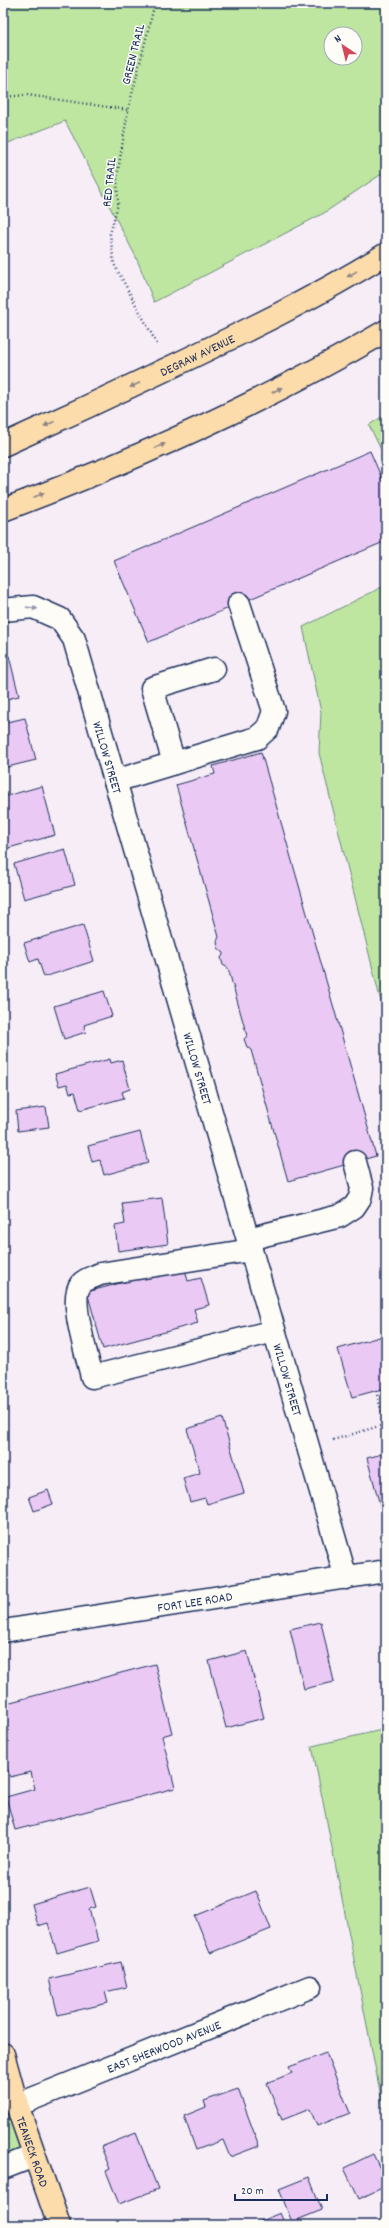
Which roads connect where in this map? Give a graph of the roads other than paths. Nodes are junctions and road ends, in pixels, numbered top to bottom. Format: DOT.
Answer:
graph roads {
  1 [pos="386,254"];
  2 [pos="386,331"];
  3 [pos="3,445"];
  4 [pos="3,510"];
  5 [pos="239,604"];
  6 [pos="3,610"];
  7 [pos="214,669"];
  8 [pos="174,763"];
  9 [pos="115,781"];
  10 [pos="355,1162"];
  11 [pos="249,1244"];
  12 [pos="274,1331"];
  13 [pos="386,1571"];
  14 [pos="346,1578"];
  15 [pos="3,1631"];
  16 [pos="310,1987"];
  17 [pos="3,2054"];
  18 [pos="17,2105"];
  19 [pos="34,2156"];
  20 [pos="3,2168"];
  21 [pos="59,2225"];
  1 -- 3 [label="main road, DEGRAW AVENUE, one-way"];
  4 -- 2 [label="main road, one-way"];
  5 -- 8 [label="street"];
  6 -- 9 [label="street, WILLOW STREET, one-way"];
  7 -- 8 [label="street"];
  8 -- 9 [label="street"];
  9 -- 11 [label="street, WILLOW STREET"];
  10 -- 11 [label="street"];
  11 -- 12 [label="street, WILLOW STREET"];
  11 -- 12 [label="street"];
  12 -- 14 [label="street, WILLOW STREET"];
  13 -- 14 [label="street, FORT LEE ROAD"];
  14 -- 15 [label="street, FORT LEE ROAD"];
  16 -- 18 [label="street, EAST SHERWOOD AVENUE"];
  17 -- 18 [label="main road, TEANECK ROAD"];
  18 -- 19 [label="main road, TEANECK ROAD"];
  19 -- 20 [label="street"];
  19 -- 21 [label="main road, TEANECK ROAD"];
}
